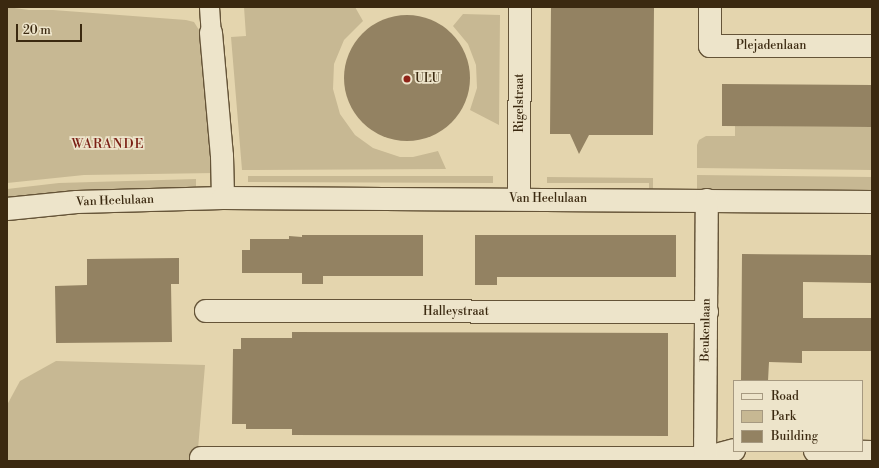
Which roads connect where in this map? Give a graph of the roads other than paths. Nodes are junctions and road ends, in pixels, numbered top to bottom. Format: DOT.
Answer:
graph roads {
  1 [pos="209,7"];
  2 [pos="520,7"];
  3 [pos="710,7"];
  4 [pos="211,32"];
  5 [pos="872,46"];
  6 [pos="223,198"];
  7 [pos="519,199"];
  8 [pos="707,200"];
  9 [pos="872,202"];
  10 [pos="7,209"];
  11 [pos="206,311"];
  12 [pos="706,312"];
  13 [pos="733,450"];
  14 [pos="201,458"];
  15 [pos="705,460"];
  1 -- 4 [label="street"];
  2 -- 7 [label="street, Rigelstraat"];
  3 -- 5 [label="street, Plejadenlaan"];
  4 -- 6 [label="street"];
  6 -- 7 [label="street, Van Heelulaan"];
  6 -- 10 [label="street, Van Heelulaan"];
  7 -- 8 [label="street, Van Heelulaan"];
  8 -- 9 [label="street, Van Heelulaan"];
  8 -- 12 [label="street, Beukenlaan"];
  11 -- 12 [label="street, Halleystraat"];
  12 -- 15 [label="street, Beukenlaan"];
  13 -- 15 [label="street"];
  14 -- 15 [label="street"];
}
